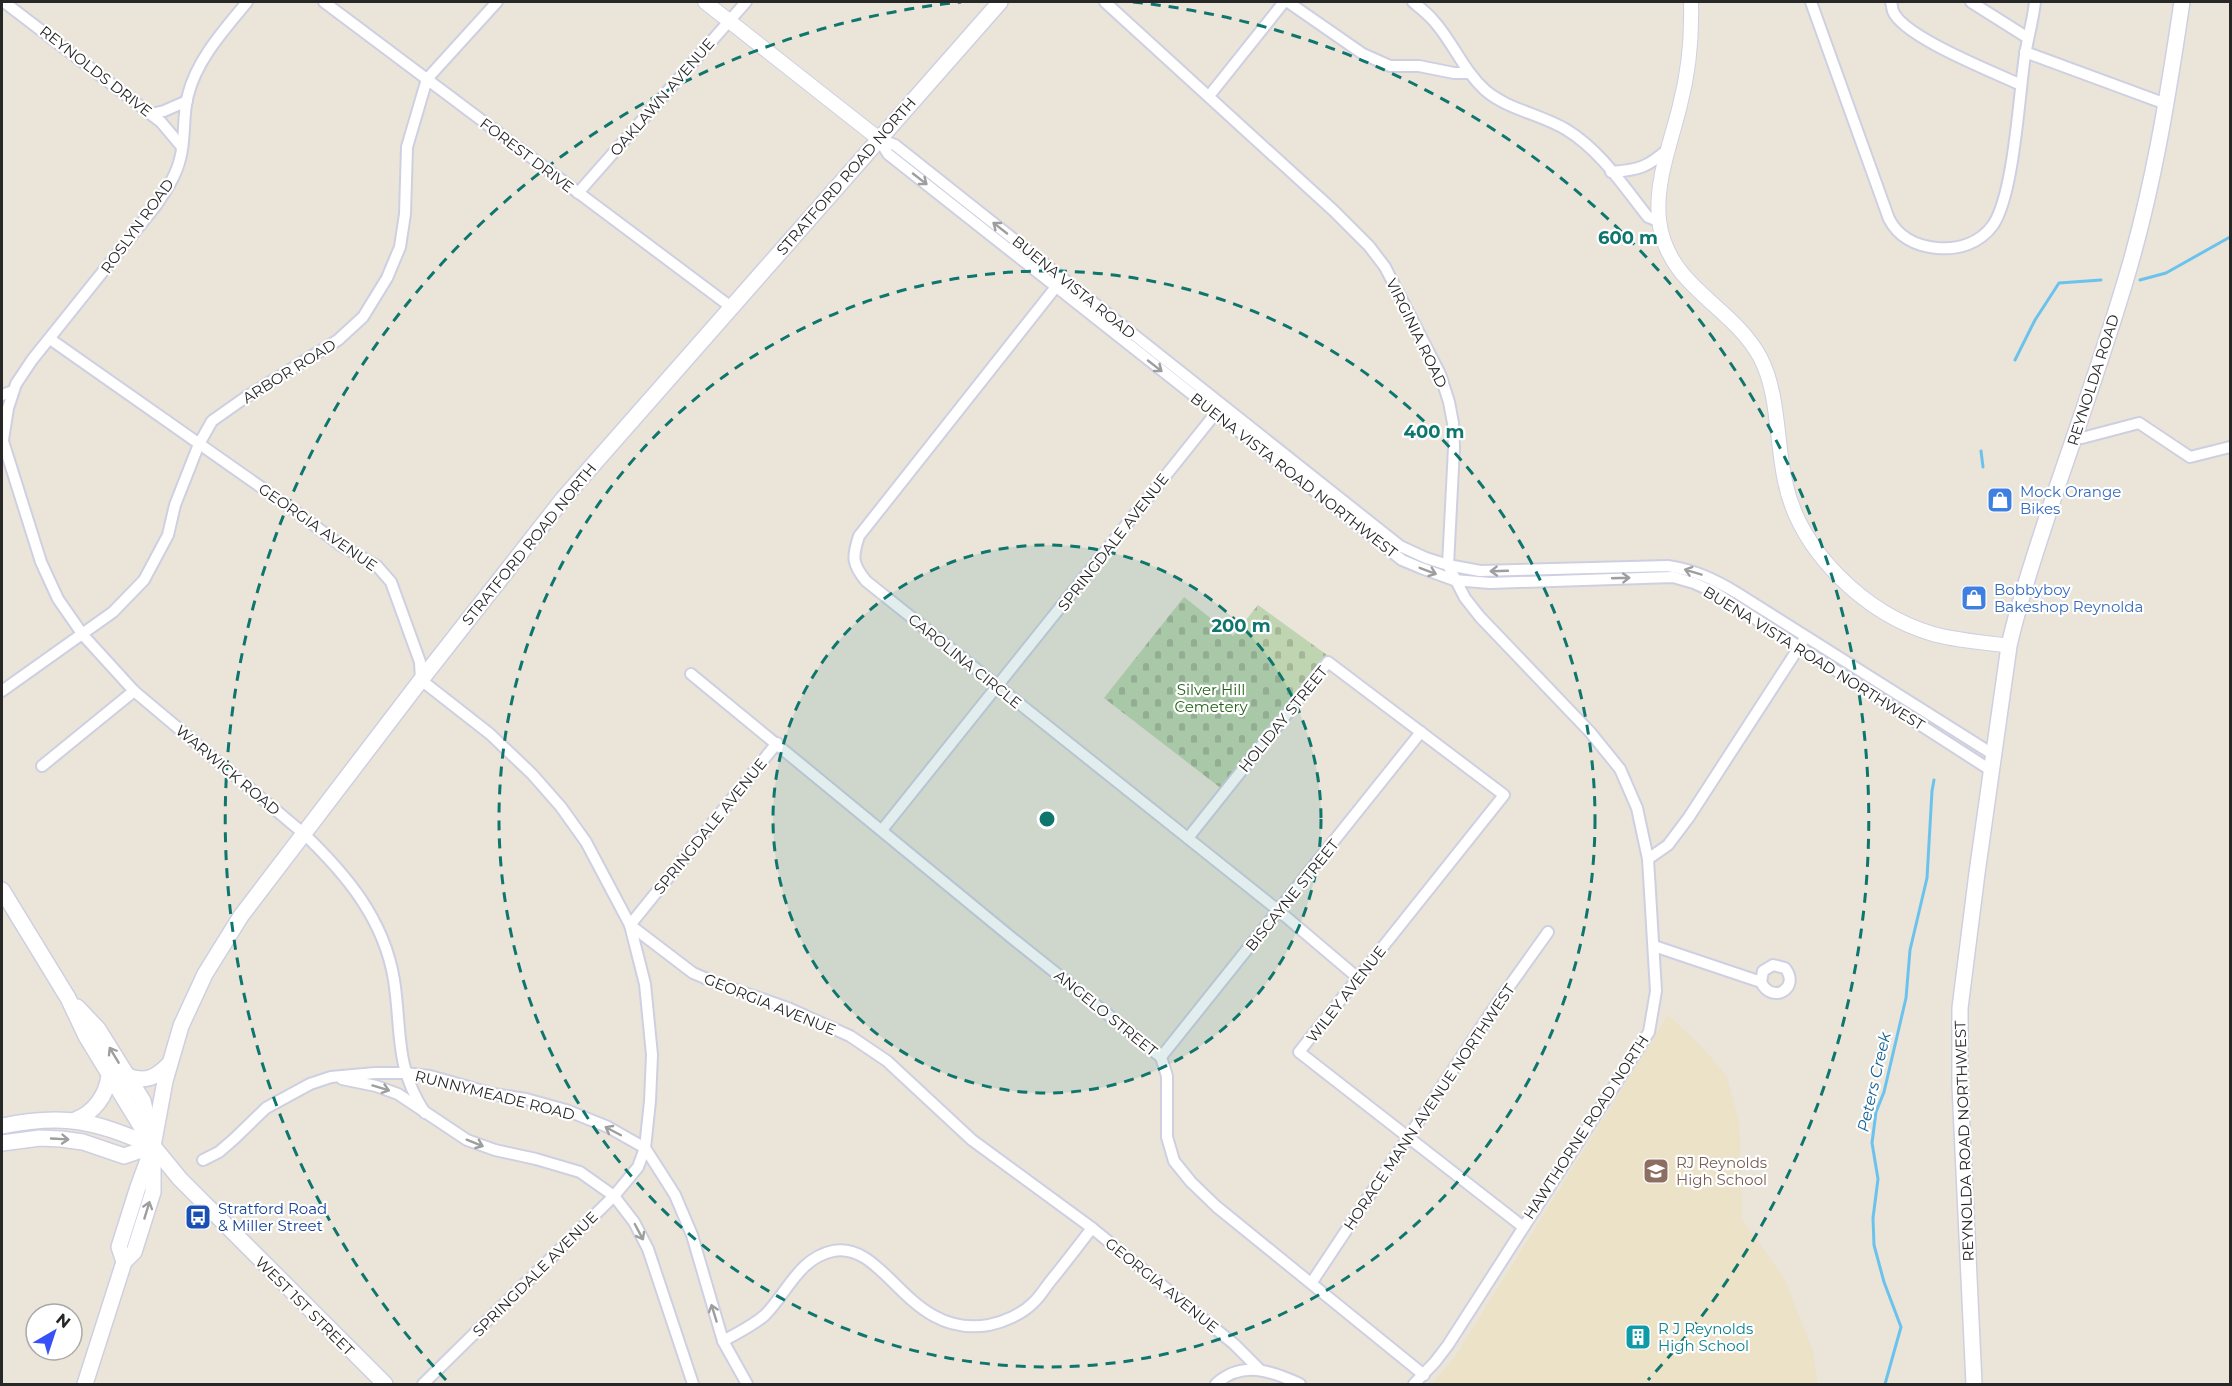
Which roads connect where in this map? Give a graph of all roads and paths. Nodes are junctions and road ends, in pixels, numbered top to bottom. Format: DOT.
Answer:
graph roads {
  1 [pos="4,2"];
  2 [pos="247,2"];
  3 [pos="324,2"];
  4 [pos="497,2"];
  5 [pos="705,2"];
  6 [pos="746,2"];
  7 [pos="1000,2"];
  8 [pos="1105,2"];
  9 [pos="1286,2"];
  10 [pos="1413,2"];
  11 [pos="1691,2"];
  12 [pos="1811,2"];
  13 [pos="1891,2"];
  14 [pos="1971,2"];
  15 [pos="2035,2"];
  16 [pos="2182,2"];
  17 [pos="729,20"];
  18 [pos="2028,38"];
  19 [pos="2025,52"];
  20 [pos="1468,73"];
  21 [pos="427,79"];
  22 [pos="2021,86"];
  23 [pos="1209,96"];
  24 [pos="187,101"];
  25 [pos="2166,104"];
  26 [pos="151,114"];
  27 [pos="879,139"];
  28 [pos="182,147"];
  29 [pos="1668,148"];
  30 [pos="1611,172"];
  31 [pos="578,193"];
  32 [pos="1660,222"];
  33 [pos="1060,282"];
  34 [pos="731,307"];
  35 [pos="50,339"];
  36 [pos="13,391"];
  37 [pos="2,395"];
  38 [pos="1218,409"];
  39 [pos="2074,435"];
  40 [pos="2,439"];
  41 [pos="199,444"];
  42 [pos="2230,447"];
  43 [pos="1448,565"];
  44 [pos="1454,580"];
  45 [pos="83,635"];
  46 [pos="1803,641"];
  47 [pos="2009,646"];
  48 [pos="691,674"];
  49 [pos="421,680"];
  50 [pos="998,688"];
  51 [pos="2,691"];
  52 [pos="134,691"];
  53 [pos="1421,732"];
  54 [pos="777,743"];
  55 [pos="1994,755"];
  56 [pos="42,766"];
  57 [pos="1992,771"];
  58 [pos="882,830"];
  59 [pos="303,833"];
  60 [pos="1188,838"];
  61 [pos="1648,859"];
  62 [pos="2,890"];
  63 [pos="1280,911"];
  64 [pos="630,926"];
  65 [pos="1548,932"];
  66 [pos="1654,946"];
  67 [pos="1358,978"];
  68 [pos="1761,982"];
  69 [pos="68,998"];
  70 [pos="1161,1057"];
  71 [pos="169,1064"];
  72 [pos="405,1072"];
  73 [pos="109,1074"];
  74 [pos="127,1076"];
  75 [pos="331,1077"];
  76 [pos="425,1113"];
  77 [pos="75,1120"];
  78 [pos="2,1126"];
  79 [pos="1409,1137"];
  80 [pos="2,1143"];
  81 [pos="153,1146"];
  82 [pos="645,1148"];
  83 [pos="203,1160"];
  84 [pos="614,1196"];
  85 [pos="1522,1226"];
  86 [pos="1092,1228"];
  87 [pos="1312,1282"];
  88 [pos="723,1341"];
  89 [pos="1260,1370"];
  90 [pos="1424,1375"];
  91 [pos="85,1384"];
  92 [pos="385,1384"];
  93 [pos="423,1384"];
  94 [pos="693,1384"];
  95 [pos="747,1384"];
  96 [pos="1216,1384"];
  97 [pos="1300,1384"];
  98 [pos="1414,1384"];
  99 [pos="1974,1384"];
  1 -- 26 [label="street, REYNOLDS DRIVE"];
  2 -- 24 [label="street, ROSLYN ROAD"];
  3 -- 21 [label="street, FOREST DRIVE"];
  4 -- 21 [label="street, ARBOR ROAD"];
  5 -- 17 [label="street, BUENA VISTA ROAD"];
  6 -- 17 [label="street, OAKLAWN AVENUE"];
  7 -- 27 [label="main road, STRATFORD ROAD NORTH"];
  8 -- 23 [label="street, VIRGINIA ROAD"];
  9 -- 20 [label="street"];
  9 -- 23 [label="street"];
  10 -- 20 [label="street"];
  11 -- 29 [label="street"];
  12 -- 22 [label="street"];
  13 -- 22 [label="street"];
  14 -- 18 [label="street"];
  15 -- 18 [label="street"];
  16 -- 25 [label="main road, REYNOLDA ROAD"];
  17 -- 27 [label="street, BUENA VISTA ROAD"];
  17 -- 31 [label="street, OAKLAWN AVENUE"];
  18 -- 19 [label="street"];
  19 -- 22 [label="street"];
  19 -- 25 [label="street"];
  20 -- 30 [label="street"];
  21 -- 31 [label="street, FOREST DRIVE"];
  21 -- 41 [label="street, ARBOR ROAD"];
  23 -- 43 [label="street, VIRGINIA ROAD"];
  24 -- 26 [label="street"];
  24 -- 28 [label="street, ROSLYN ROAD"];
  25 -- 39 [label="main road, REYNOLDA ROAD"];
  26 -- 28 [label="street, REYNOLDS DRIVE"];
  27 -- 33 [label="street, BUENA VISTA ROAD"];
  27 -- 34 [label="main road, STRATFORD ROAD NORTH"];
  28 -- 35 [label="street, ROSLYN ROAD"];
  29 -- 30 [label="street"];
  29 -- 32 [label="street"];
  30 -- 32 [label="street"];
  31 -- 34 [label="street, FOREST DRIVE"];
  32 -- 47 [label="street"];
  33 -- 38 [label="street, BUENA VISTA ROAD"];
  33 -- 50 [label="street, CAROLINA CIRCLE"];
  34 -- 49 [label="main road, STRATFORD ROAD NORTH"];
  35 -- 36 [label="street, ROSLYN ROAD"];
  35 -- 41 [label="street, GEORGIA AVENUE"];
  36 -- 37 [label="street"];
  36 -- 40 [label="street, ROSLYN ROAD"];
  38 -- 43 [label="street, BUENA VISTA ROAD"];
  38 -- 44 [label="street, BUENA VISTA ROAD NORTHWEST, one-way"];
  38 -- 50 [label="street, SPRINGDALE AVENUE"];
  39 -- 42 [label="street"];
  39 -- 47 [label="main road, REYNOLDA ROAD"];
  40 -- 45 [label="street, WARWICK ROAD"];
  41 -- 45 [label="street, ARBOR ROAD"];
  41 -- 49 [label="street, GEORGIA AVENUE"];
  43 -- 44 [label="street, VIRGINIA ROAD"];
  46 -- 43 [label="street, BUENA VISTA ROAD NORTHWEST, one-way"];
  44 -- 46 [label="street, BUENA VISTA ROAD NORTHWEST, one-way"];
  44 -- 61 [label="street, VIRGINIA ROAD"];
  45 -- 51 [label="street, ARBOR ROAD"];
  45 -- 52 [label="street, WARWICK ROAD"];
  46 -- 55 [label="street, BUENA VISTA ROAD NORTHWEST"];
  46 -- 57 [label="street, BUENA VISTA ROAD NORTHWEST"];
  46 -- 61 [label="street"];
  47 -- 55 [label="main road, REYNOLDA ROAD"];
  48 -- 54 [label="street"];
  49 -- 59 [label="main road, STRATFORD ROAD NORTH"];
  49 -- 64 [label="street, GEORGIA AVENUE"];
  50 -- 58 [label="street, SPRINGDALE AVENUE"];
  50 -- 60 [label="street, CAROLINA CIRCLE"];
  52 -- 56 [label="street"];
  52 -- 59 [label="street, WARWICK ROAD"];
  53 -- 60 [label="street, HOLIDAY STREET"];
  53 -- 63 [label="street, BISCAYNE STREET"];
  53 -- 67 [label="street, WILEY AVENUE"];
  54 -- 58 [label="street, SPRINGDALE AVENUE"];
  54 -- 64 [label="street, SPRINGDALE AVENUE"];
  55 -- 57 [label="main road, REYNOLDA ROAD NORTHWEST"];
  57 -- 99 [label="main road, REYNOLDA ROAD NORTHWEST"];
  58 -- 70 [label="street, ANGELO STREET"];
  59 -- 71 [label="main road, STRATFORD ROAD NORTH"];
  59 -- 72 [label="street, WARWICK ROAD"];
  60 -- 63 [label="street, CAROLINA CIRCLE"];
  61 -- 66 [label="street, HAWTHORNE ROAD NORTH"];
  62 -- 69 [label="main road"];
  63 -- 67 [label="street, CAROLINA CIRCLE"];
  63 -- 70 [label="street, BISCAYNE STREET"];
  64 -- 82 [label="street, SPRINGDALE AVENUE"];
  64 -- 86 [label="street, GEORGIA AVENUE"];
  65 -- 79 [label="street, HORACE MANN AVENUE NORTHWEST"];
  66 -- 68 [label="street"];
  66 -- 85 [label="street, HAWTHORNE ROAD NORTH"];
  67 -- 79 [label="street, WILEY AVENUE"];
  69 -- 73 [label="main road, WEST 1ST STREET"];
  74 -- 69 [label="main road, one-way"];
  70 -- 87 [label="street, ANGELO STREET"];
  71 -- 74 [label="main road"];
  71 -- 81 [label="main road, STRATFORD ROAD NORTH"];
  72 -- 75 [label="street, RUNNYMEADE ROAD"];
  72 -- 76 [label="street, WARWICK ROAD"];
  82 -- 72 [label="street, RUNNYMEADE ROAD, one-way"];
  73 -- 77 [label="main road"];
  73 -- 81 [label="main road, WEST 1ST STREET"];
  74 -- 81 [label="main road"];
  75 -- 76 [label="street, RUNNYMEADE ROAD, one-way"];
  75 -- 83 [label="street, RUNNYMEADE ROAD"];
  76 -- 84 [label="street, RUNNYMEADE ROAD, one-way"];
  77 -- 78 [label="main road"];
  77 -- 81 [label="main road"];
  79 -- 85 [label="street, WILEY AVENUE"];
  79 -- 87 [label="street, HORACE MANN AVENUE NORTHWEST"];
  80 -- 81 [label="main road, one-way"];
  81 -- 91 [label="main road"];
  81 -- 92 [label="main road, WEST 1ST STREET"];
  82 -- 84 [label="street, SPRINGDALE AVENUE"];
  88 -- 82 [label="street, RUNNYMEADE ROAD, one-way"];
  84 -- 93 [label="street, SPRINGDALE AVENUE"];
  84 -- 94 [label="street, RUNNYMEADE ROAD, one-way"];
  85 -- 90 [label="street, HAWTHORNE ROAD NORTH"];
  86 -- 88 [label="street"];
  86 -- 89 [label="street, GEORGIA AVENUE"];
  87 -- 90 [label="street, ANGELO STREET"];
  88 -- 95 [label="street, RUNNYMEADE ROAD"];
  89 -- 96 [label="street"];
  89 -- 97 [label="street"];
  90 -- 98 [label="street, HAWTHORNE ROAD NORTH"];
}
